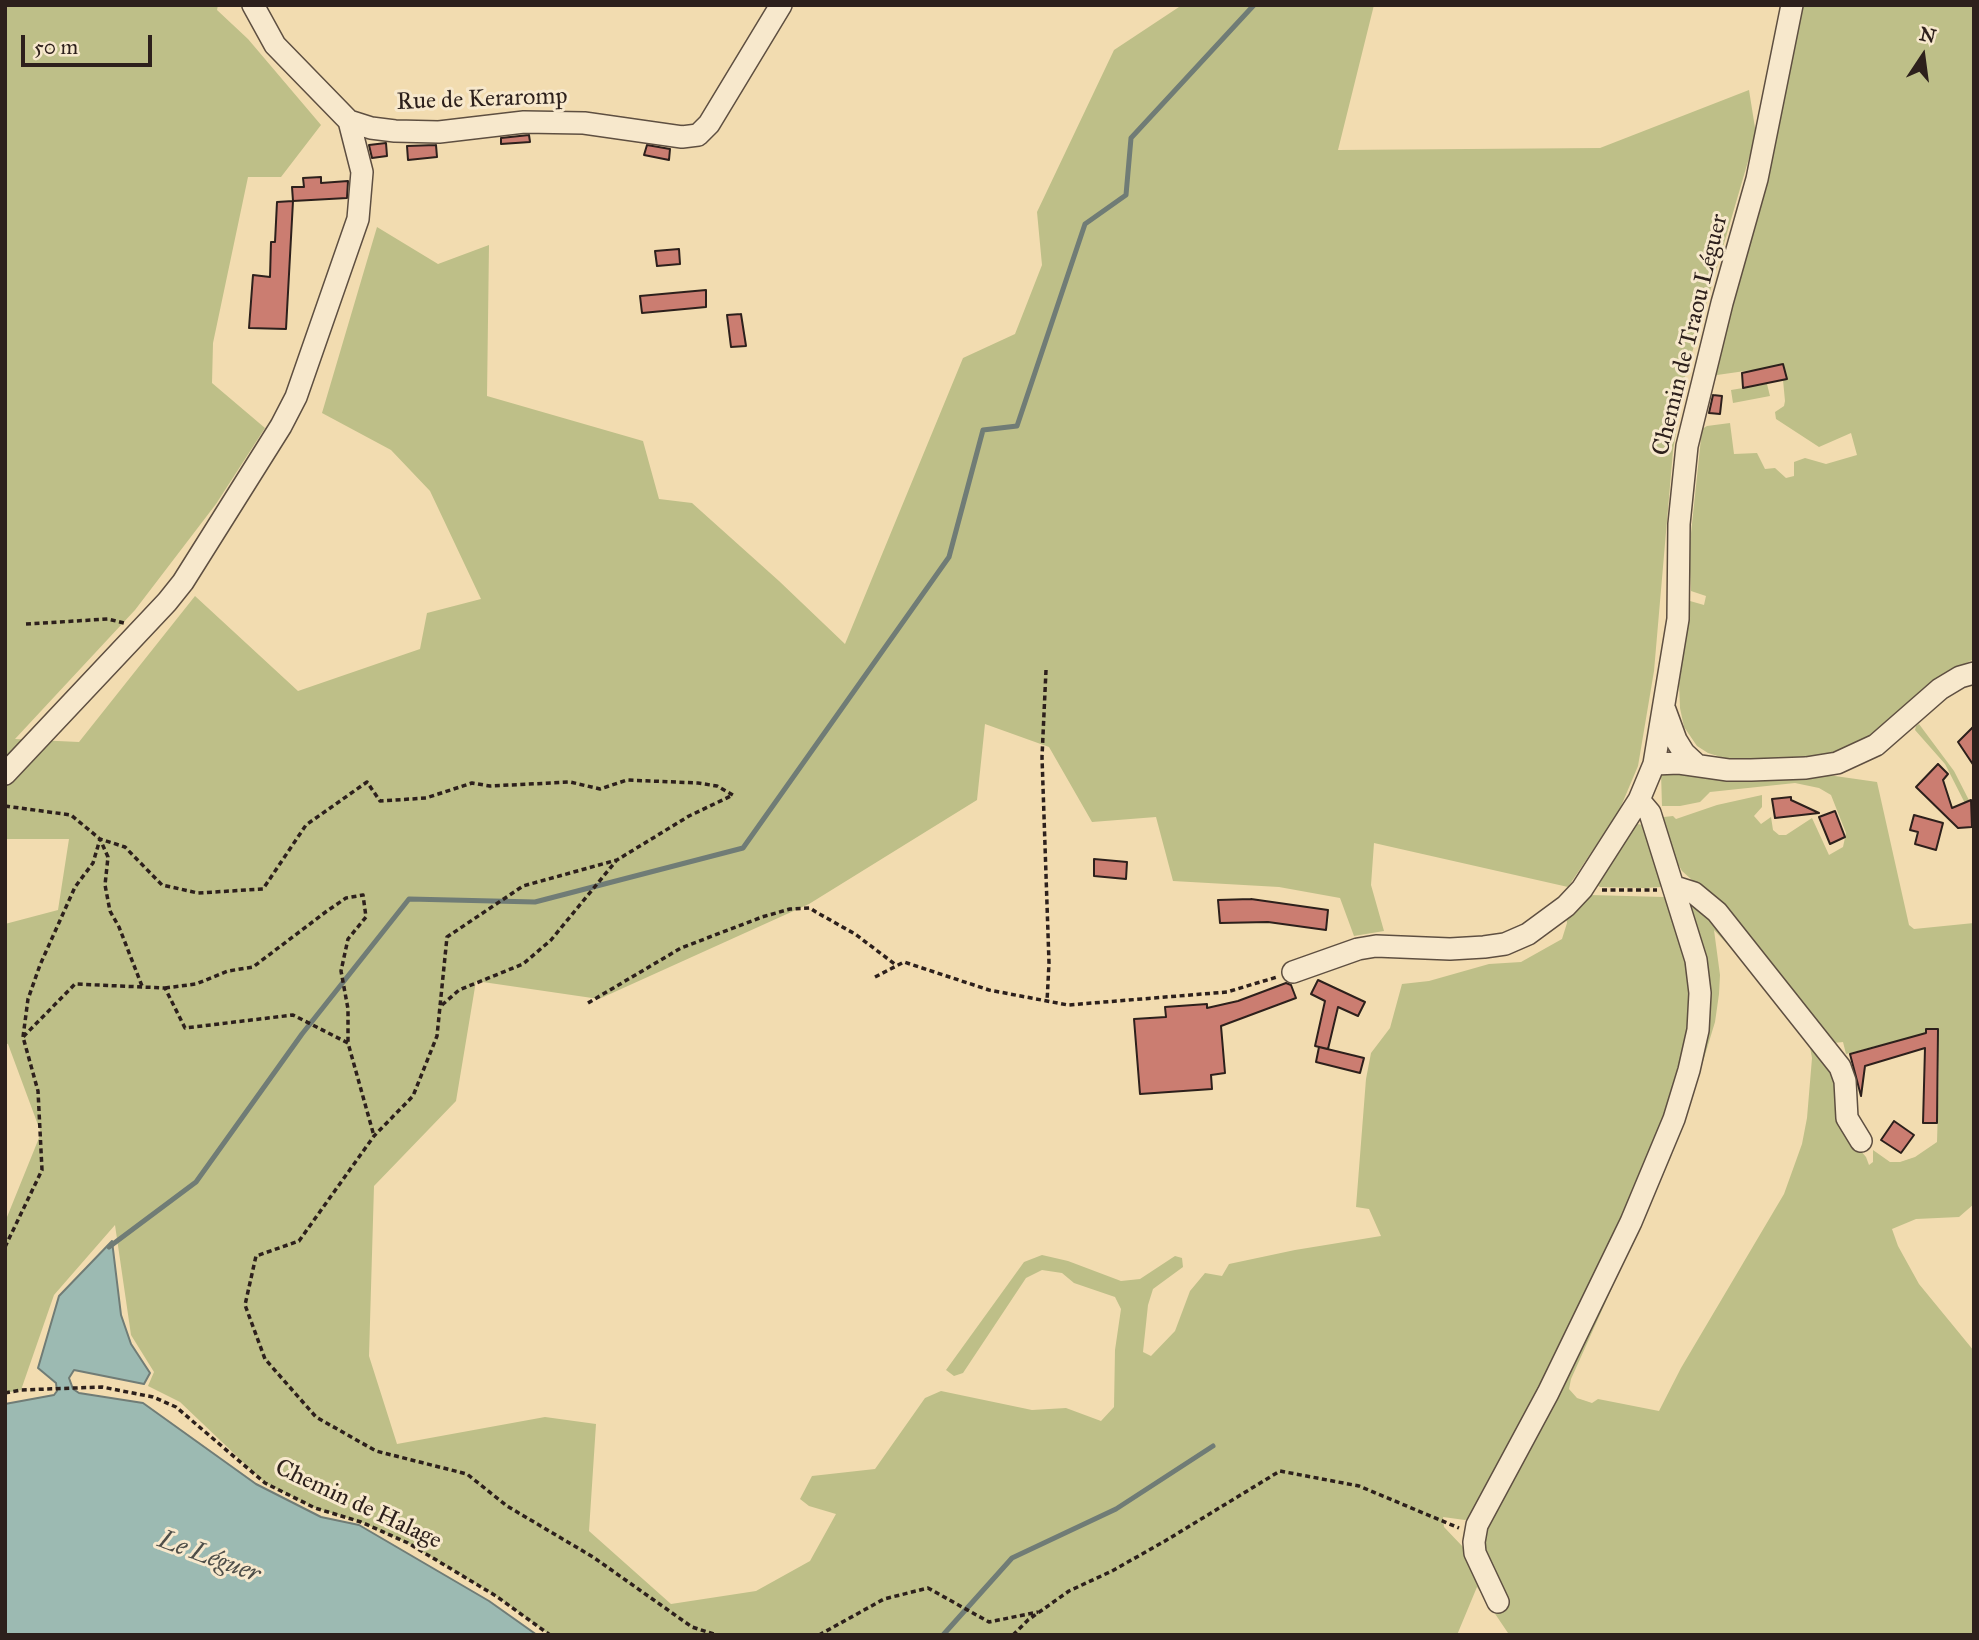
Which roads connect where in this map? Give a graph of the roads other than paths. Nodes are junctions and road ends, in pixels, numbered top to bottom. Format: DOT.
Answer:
graph roads {
  1 [pos="253,5"];
  2 [pos="781,5"];
  3 [pos="1791,5"];
  4 [pos="349,121"];
  5 [pos="1974,673"];
  6 [pos="1664,705"];
  7 [pos="1654,764"];
  8 [pos="1697,765"];
  9 [pos="5,774"];
  10 [pos="1639,800"];
  11 [pos="1675,887"];
  12 [pos="1293,972"];
  13 [pos="1861,1141"];
  14 [pos="1498,1602"];
  1 -- 4 [label="street"];
  2 -- 4 [label="street, Rue de Keraromp"];
  3 -- 6 [label="street, Chemin de Traou Léguer"];
  4 -- 9 [label="street"];
  5 -- 8 [label="street"];
  6 -- 7 [label="street, Chemin de Traou Léguer"];
  6 -- 8 [label="street"];
  7 -- 8 [label="street"];
  7 -- 10 [label="street, Chemin de Traou Léguer"];
  10 -- 11 [label="street"];
  10 -- 12 [label="street, Chemin de Traou Léguer"];
  11 -- 13 [label="street"];
  11 -- 14 [label="street"];
}
